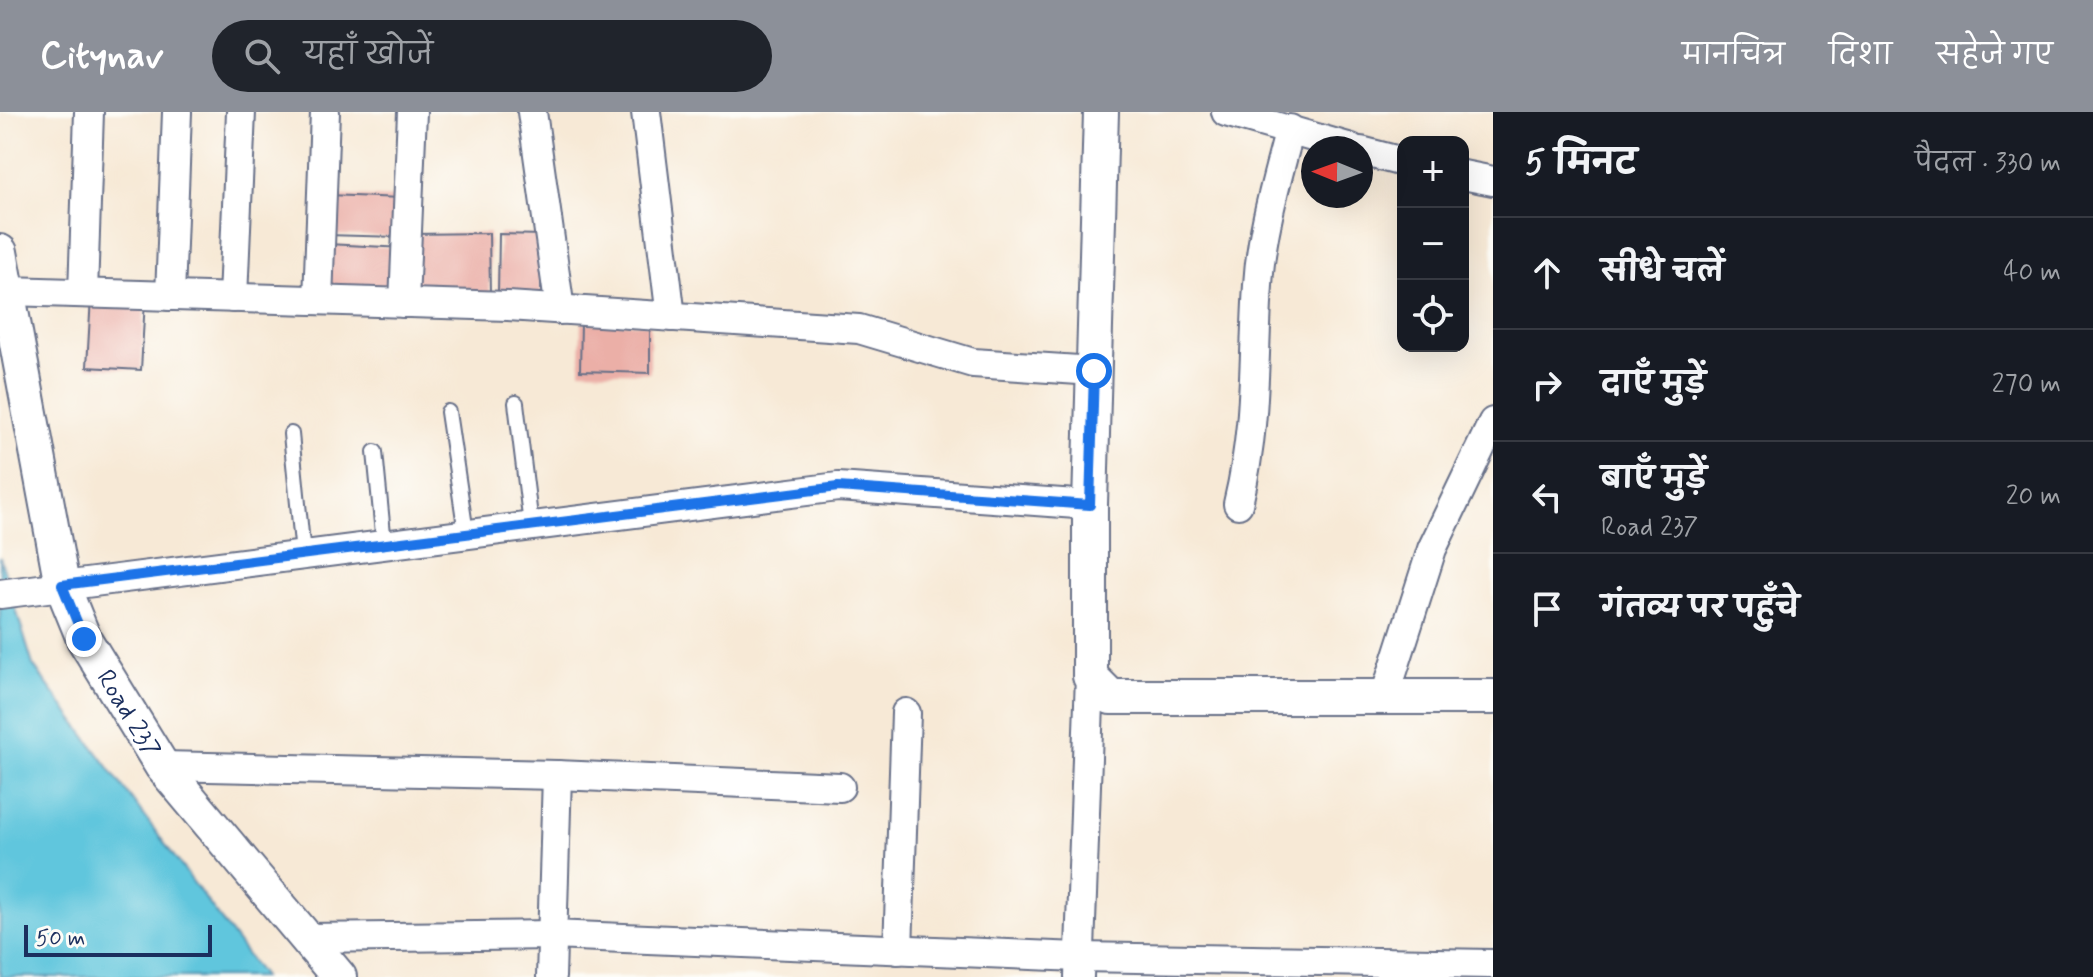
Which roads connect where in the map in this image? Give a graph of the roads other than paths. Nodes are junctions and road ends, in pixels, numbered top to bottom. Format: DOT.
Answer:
graph roads {
  1 [pos="89,112"];
  2 [pos="177,112"];
  3 [pos="241,112"];
  4 [pos="325,112"];
  5 [pos="412,112"];
  6 [pos="532,112"];
  7 [pos="646,112"];
  8 [pos="1101,112"];
  9 [pos="1226,112"];
  10 [pos="1290,129"];
  11 [pos="1312,136"];
  12 [pos="1373,154"];
  13 [pos="1397,160"];
  14 [pos="1469,176"];
  15 [pos="1493,181"];
  16 [pos="0,252"];
  17 [pos="8,291"];
  18 [pos="83,293"];
  19 [pos="170,296"];
  20 [pos="233,298"];
  21 [pos="318,300"];
  22 [pos="404,303"];
  23 [pos="560,310"];
  24 [pos="671,317"];
  25 [pos="1094,371"];
  26 [pos="516,403"];
  27 [pos="448,412"];
  28 [pos="1493,422"];
  29 [pos="291,434"];
  30 [pos="375,452"];
  31 [pos="1238,504"];
  32 [pos="1090,505"];
  33 [pos="531,525"];
  34 [pos="466,533"];
  35 [pos="384,544"];
  36 [pos="303,554"];
  37 [pos="62,585"];
  38 [pos="10,593"];
  39 [pos="1090,676"];
  40 [pos="1385,696"];
  41 [pos="1493,697"];
  42 [pos="906,713"];
  43 [pos="162,766"];
  44 [pos="557,775"];
  45 [pos="840,787"];
  46 [pos="552,935"];
  47 [pos="305,938"];
  48 [pos="898,950"];
  49 [pos="1493,964"];
  50 [pos="1079,967"];
  51 [pos="339,977"];
  52 [pos="551,977"];
  1 -- 18 [label="street"];
  2 -- 19 [label="street"];
  3 -- 20 [label="street"];
  4 -- 21 [label="street"];
  5 -- 22 [label="street"];
  6 -- 23 [label="street"];
  7 -- 24 [label="street"];
  8 -- 25 [label="street"];
  9 -- 10 [label="street"];
  10 -- 11 [label="street"];
  10 -- 31 [label="street"];
  12 -- 13 [label="street"];
  14 -- 15 [label="street"];
  16 -- 17 [label="street, Road 237"];
  17 -- 18 [label="street"];
  17 -- 37 [label="street, Road 237"];
  18 -- 19 [label="street"];
  19 -- 20 [label="street"];
  20 -- 21 [label="street"];
  21 -- 22 [label="street"];
  22 -- 23 [label="street"];
  23 -- 24 [label="street"];
  24 -- 25 [label="street"];
  25 -- 32 [label="street"];
  26 -- 33 [label="lane"];
  27 -- 34 [label="lane"];
  28 -- 40 [label="street"];
  29 -- 36 [label="lane"];
  30 -- 35 [label="lane"];
  32 -- 33 [label="street"];
  32 -- 39 [label="street"];
  33 -- 34 [label="street"];
  34 -- 35 [label="street"];
  35 -- 36 [label="street"];
  36 -- 37 [label="street"];
  37 -- 38 [label="street"];
  37 -- 43 [label="street, Road 237"];
  39 -- 40 [label="street"];
  39 -- 50 [label="street"];
  40 -- 41 [label="street"];
  42 -- 48 [label="street"];
  43 -- 44 [label="street"];
  43 -- 47 [label="street, Road 237"];
  44 -- 45 [label="street"];
  44 -- 46 [label="street"];
  46 -- 47 [label="street"];
  46 -- 48 [label="street"];
  46 -- 52 [label="street"];
  47 -- 51 [label="street, Road 237"];
  48 -- 50 [label="street"];
  49 -- 50 [label="street"];
}
